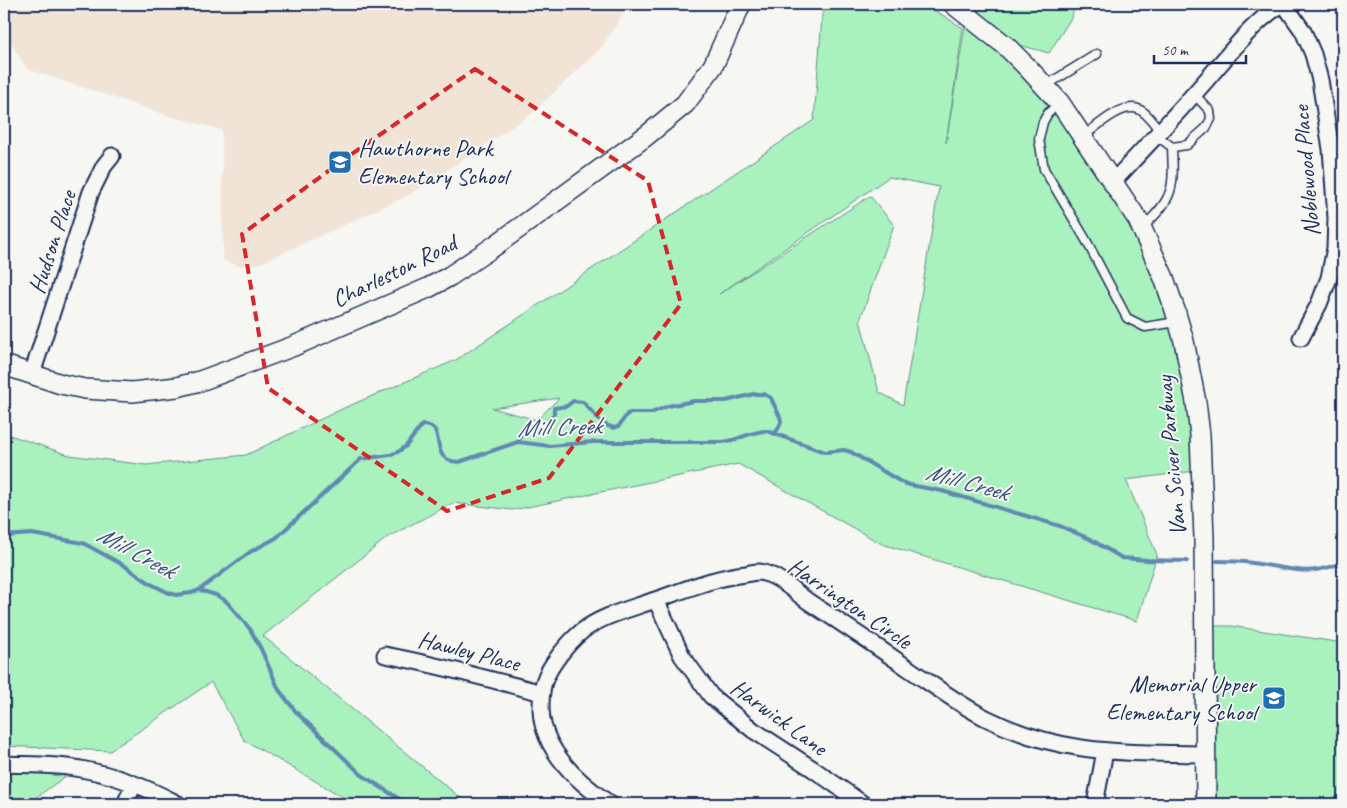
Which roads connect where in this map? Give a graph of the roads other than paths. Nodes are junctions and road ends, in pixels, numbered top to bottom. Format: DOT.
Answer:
graph roads {
  1 [pos="741,4"];
  2 [pos="953,4"];
  3 [pos="1283,4"];
  4 [pos="1096,54"];
  5 [pos="1045,86"];
  6 [pos="1194,94"];
  7 [pos="1060,103"];
  8 [pos="1158,133"];
  9 [pos="1084,136"];
  10 [pos="1172,148"];
  11 [pos="112,156"];
  12 [pos="1113,182"];
  13 [pos="1142,228"];
  14 [pos="1179,322"];
  15 [pos="1301,338"];
  16 [pos="4,365"];
  17 [pos="32,374"];
  18 [pos="656,600"];
  19 [pos="385,655"];
  20 [pos="542,693"];
  21 [pos="1105,751"];
  22 [pos="1206,754"];
  23 [pos="4,764"];
  24 [pos="134,784"];
  25 [pos="125,804"];
  26 [pos="178,804"];
  27 [pos="610,804"];
  28 [pos="863,804"];
  29 [pos="1095,804"];
  30 [pos="1206,804"];
  1 -- 17 [label="street, Charleston Road"];
  2 -- 5 [label="street, Van Sciver Parkway"];
  3 -- 6 [label="street"];
  3 -- 15 [label="street, Noblewood Place"];
  4 -- 5 [label="lane"];
  5 -- 7 [label="street, Van Sciver Parkway"];
  6 -- 8 [label="street"];
  6 -- 10 [label="lane"];
  7 -- 9 [label="street, Van Sciver Parkway"];
  7 -- 14 [label="lane"];
  8 -- 9 [label="lane"];
  8 -- 10 [label="lane"];
  8 -- 12 [label="street"];
  9 -- 12 [label="street, Van Sciver Parkway"];
  10 -- 13 [label="lane"];
  11 -- 17 [label="street, Hudson Place"];
  12 -- 13 [label="street, Van Sciver Parkway"];
  13 -- 14 [label="street, Van Sciver Parkway"];
  14 -- 22 [label="street, Van Sciver Parkway"];
  16 -- 17 [label="street, Charleston Road"];
  18 -- 20 [label="street, Harrington Circle"];
  18 -- 21 [label="street, Harrington Circle"];
  18 -- 28 [label="street, Harwick Lane"];
  19 -- 20 [label="street, Hawley Place"];
  20 -- 27 [label="street, Harrington Circle"];
  21 -- 22 [label="street, Harrington Circle"];
  21 -- 29 [label="street"];
  22 -- 30 [label="street, Van Sciver Parkway"];
  23 -- 24 [label="street"];
  24 -- 25 [label="street"];
  24 -- 26 [label="street"];
}
